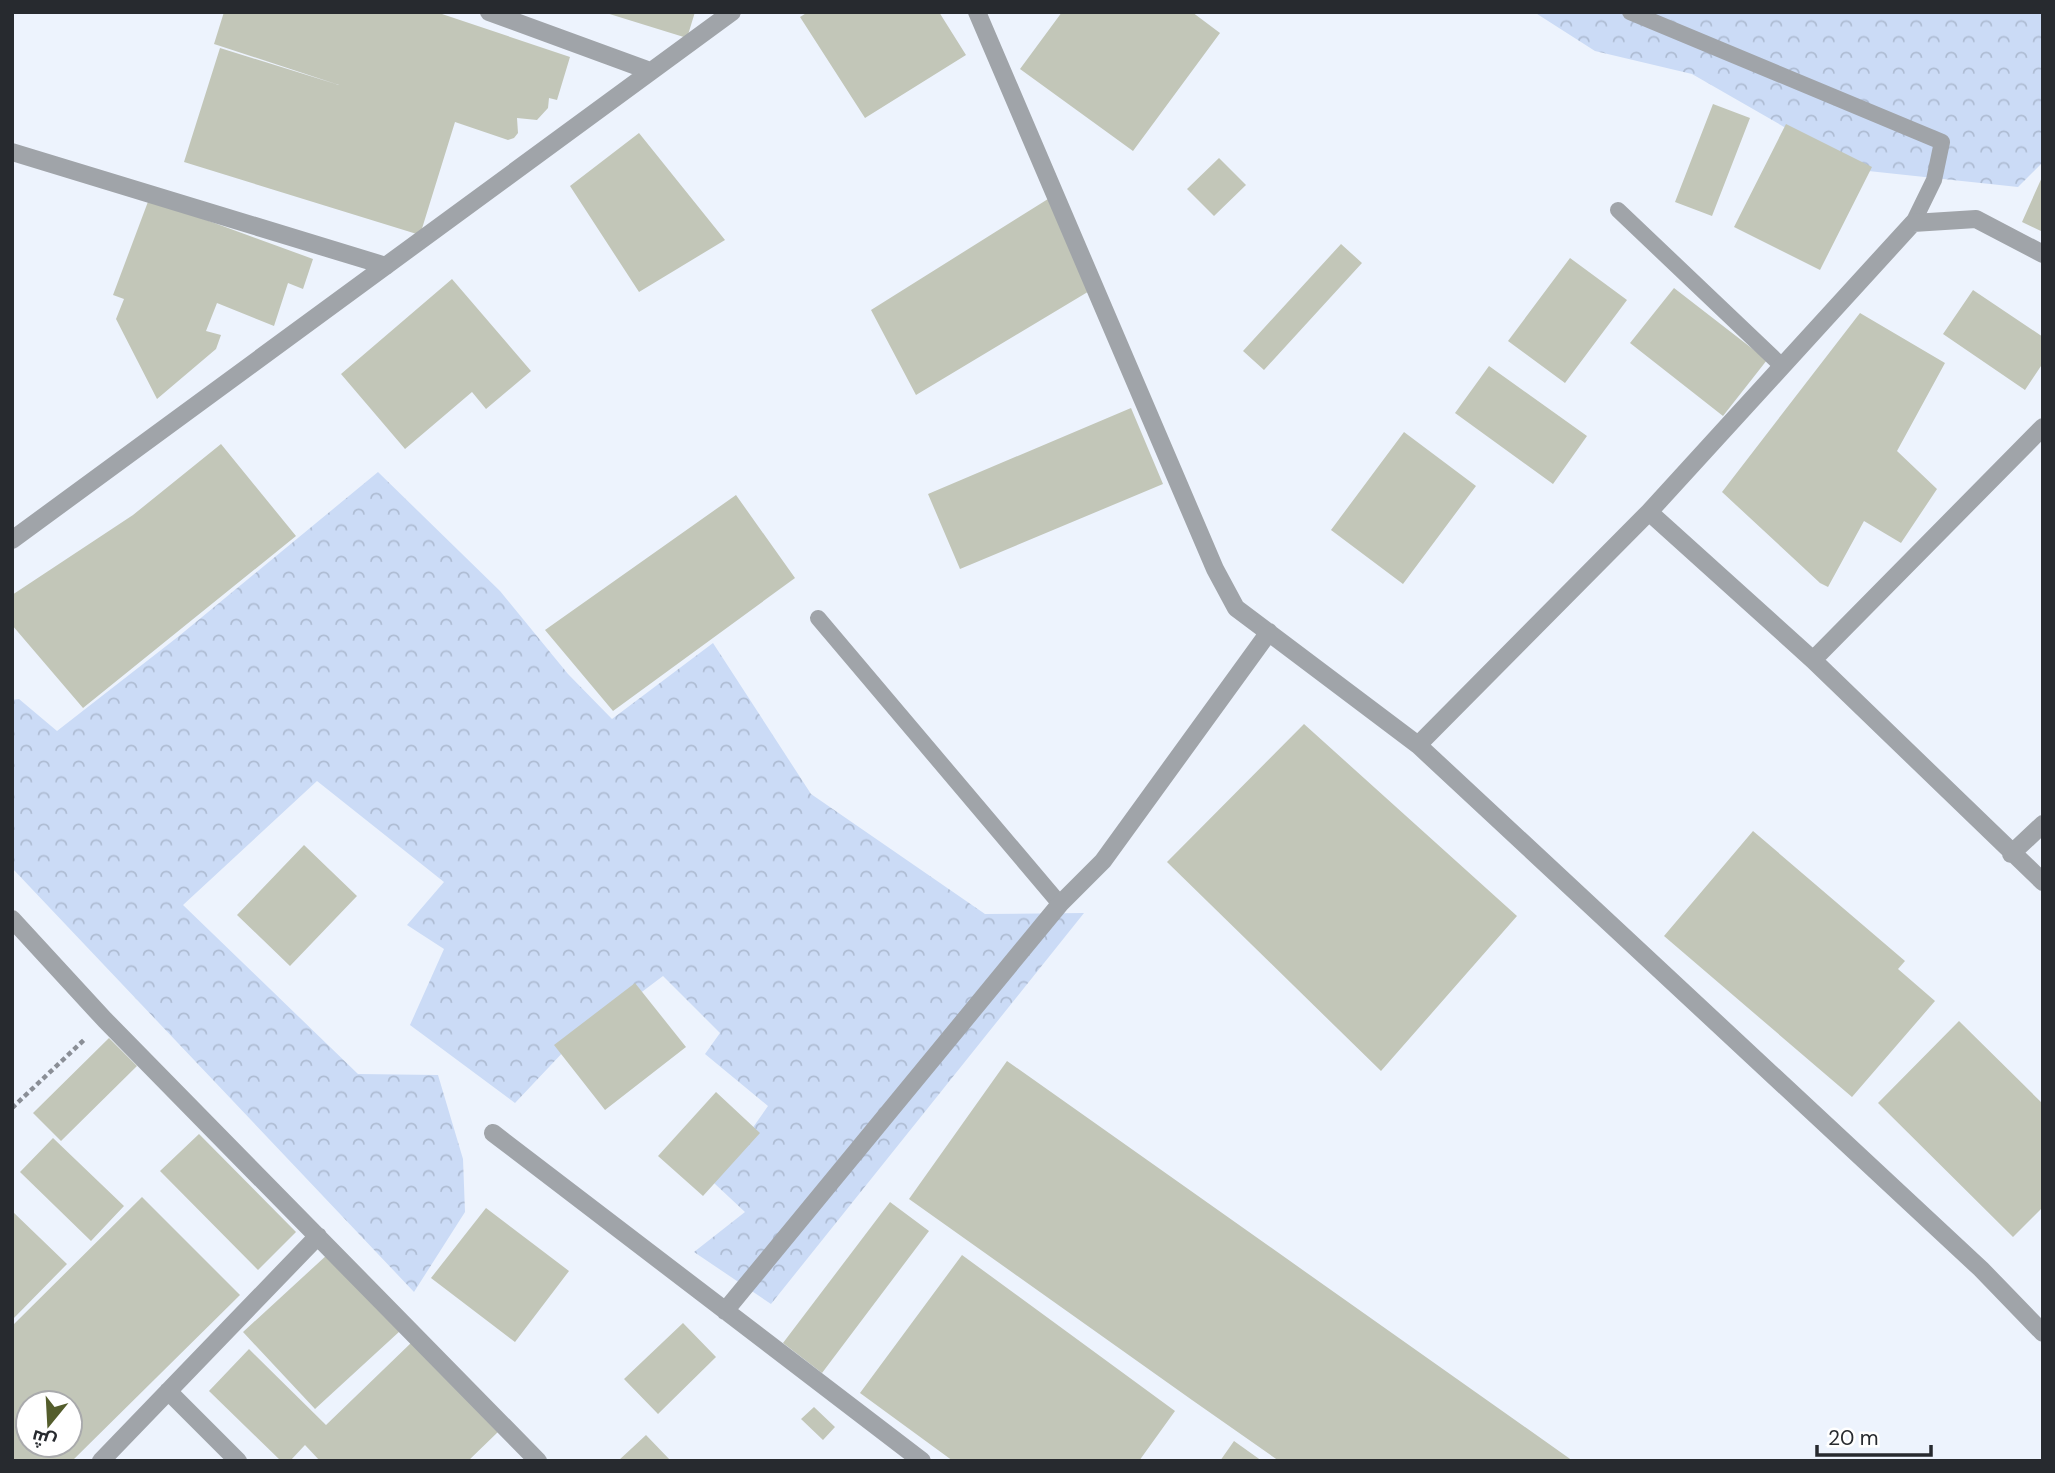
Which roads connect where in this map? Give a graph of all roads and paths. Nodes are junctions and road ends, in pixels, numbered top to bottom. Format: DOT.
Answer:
graph roads {
  1 [pos="489,12"];
  2 [pos="733,12"];
  3 [pos="977,12"];
  4 [pos="1630,12"];
  5 [pos="650,71"];
  6 [pos="12,152"];
  7 [pos="1618,210"];
  8 [pos="1913,223"];
  9 [pos="2043,254"];
  10 [pos="386,266"];
  11 [pos="1782,366"];
  12 [pos="2043,426"];
  13 [pos="1649,512"];
  14 [pos="12,540"];
  15 [pos="818,618"];
  16 [pos="1269,632"];
  17 [pos="1813,660"];
  18 [pos="1418,746"];
  19 [pos="2043,824"];
  20 [pos="2011,854"];
  21 [pos="2043,882"];
  22 [pos="1060,904"];
  23 [pos="12,919"];
  24 [pos="105,1020"];
  25 [pos="12,1108"];
  26 [pos="493,1133"];
  27 [pos="318,1236"];
  28 [pos="725,1311"];
  29 [pos="2043,1333"];
  30 [pos="168,1391"];
  31 [pos="529,1458"];
  32 [pos="101,1461"];
  33 [pos="238,1461"];
  34 [pos="922,1461"];
  1 -- 5 [label="street"];
  2 -- 5 [label="street"];
  3 -- 16 [label="street"];
  4 -- 8 [label="lane"];
  5 -- 10 [label="street"];
  6 -- 10 [label="street"];
  7 -- 11 [label="lane"];
  8 -- 9 [label="street"];
  8 -- 11 [label="street"];
  10 -- 14 [label="street"];
  11 -- 13 [label="street"];
  12 -- 17 [label="street"];
  13 -- 17 [label="street"];
  13 -- 18 [label="street"];
  15 -- 22 [label="lane"];
  16 -- 18 [label="street"];
  16 -- 22 [label="street"];
  17 -- 20 [label="street"];
  18 -- 29 [label="street"];
  19 -- 20 [label="street"];
  20 -- 21 [label="street"];
  22 -- 28 [label="street"];
  23 -- 24 [label="street"];
  24 -- 25 [label="path"];
  24 -- 27 [label="street"];
  26 -- 28 [label="street"];
  27 -- 30 [label="street"];
  27 -- 31 [label="street"];
  28 -- 34 [label="street"];
  30 -- 32 [label="street"];
  30 -- 33 [label="street"];
}
